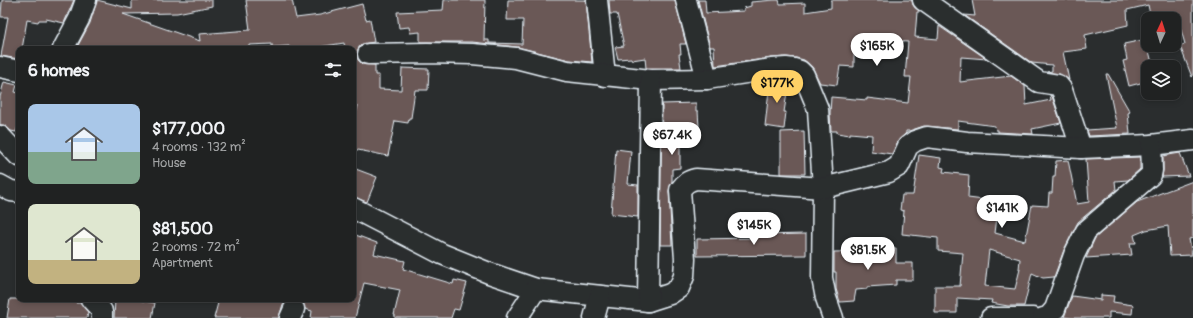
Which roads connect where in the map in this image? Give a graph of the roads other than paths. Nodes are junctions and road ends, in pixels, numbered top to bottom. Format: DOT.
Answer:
graph roads {
  1 [pos="86,0"];
  2 [pos="597,0"];
  3 [pos="686,0"];
  4 [pos="923,0"];
  5 [pos="65,46"];
  6 [pos="368,54"];
  7 [pos="0,67"];
  8 [pos="16,70"];
  9 [pos="605,76"];
  10 [pos="707,79"];
  11 [pos="651,80"];
  12 [pos="0,136"];
  13 [pos="1193,140"];
  14 [pos="1151,145"];
  15 [pos="1081,148"];
  16 [pos="16,153"];
  17 [pos="823,188"];
  18 [pos="356,210"];
  19 [pos="536,289"];
  20 [pos="600,296"];
  21 [pos="648,301"];
  22 [pos="94,302"];
  23 [pos="102,318"];
  24 [pos="517,318"];
  25 [pos="594,318"];
  26 [pos="833,318"];
  27 [pos="991,318"];
  28 [pos="1034,318"];
  29 [pos="1043,318"];
  1 -- 5 [label="street"];
  2 -- 9 [label="street"];
  3 -- 10 [label="street"];
  4 -- 15 [label="street"];
  6 -- 9 [label="street"];
  7 -- 8 [label="street"];
  9 -- 11 [label="street"];
  10 -- 11 [label="street"];
  10 -- 17 [label="street"];
  11 -- 21 [label="street"];
  12 -- 16 [label="street"];
  13 -- 14 [label="street"];
  14 -- 15 [label="street"];
  14 -- 29 [label="street"];
  15 -- 17 [label="street"];
  17 -- 21 [label="street"];
  17 -- 26 [label="street"];
  18 -- 19 [label="street"];
  19 -- 20 [label="street"];
  19 -- 24 [label="street"];
  20 -- 21 [label="street"];
  20 -- 25 [label="street"];
  22 -- 23 [label="street"];
  27 -- 28 [label="street"];
}
